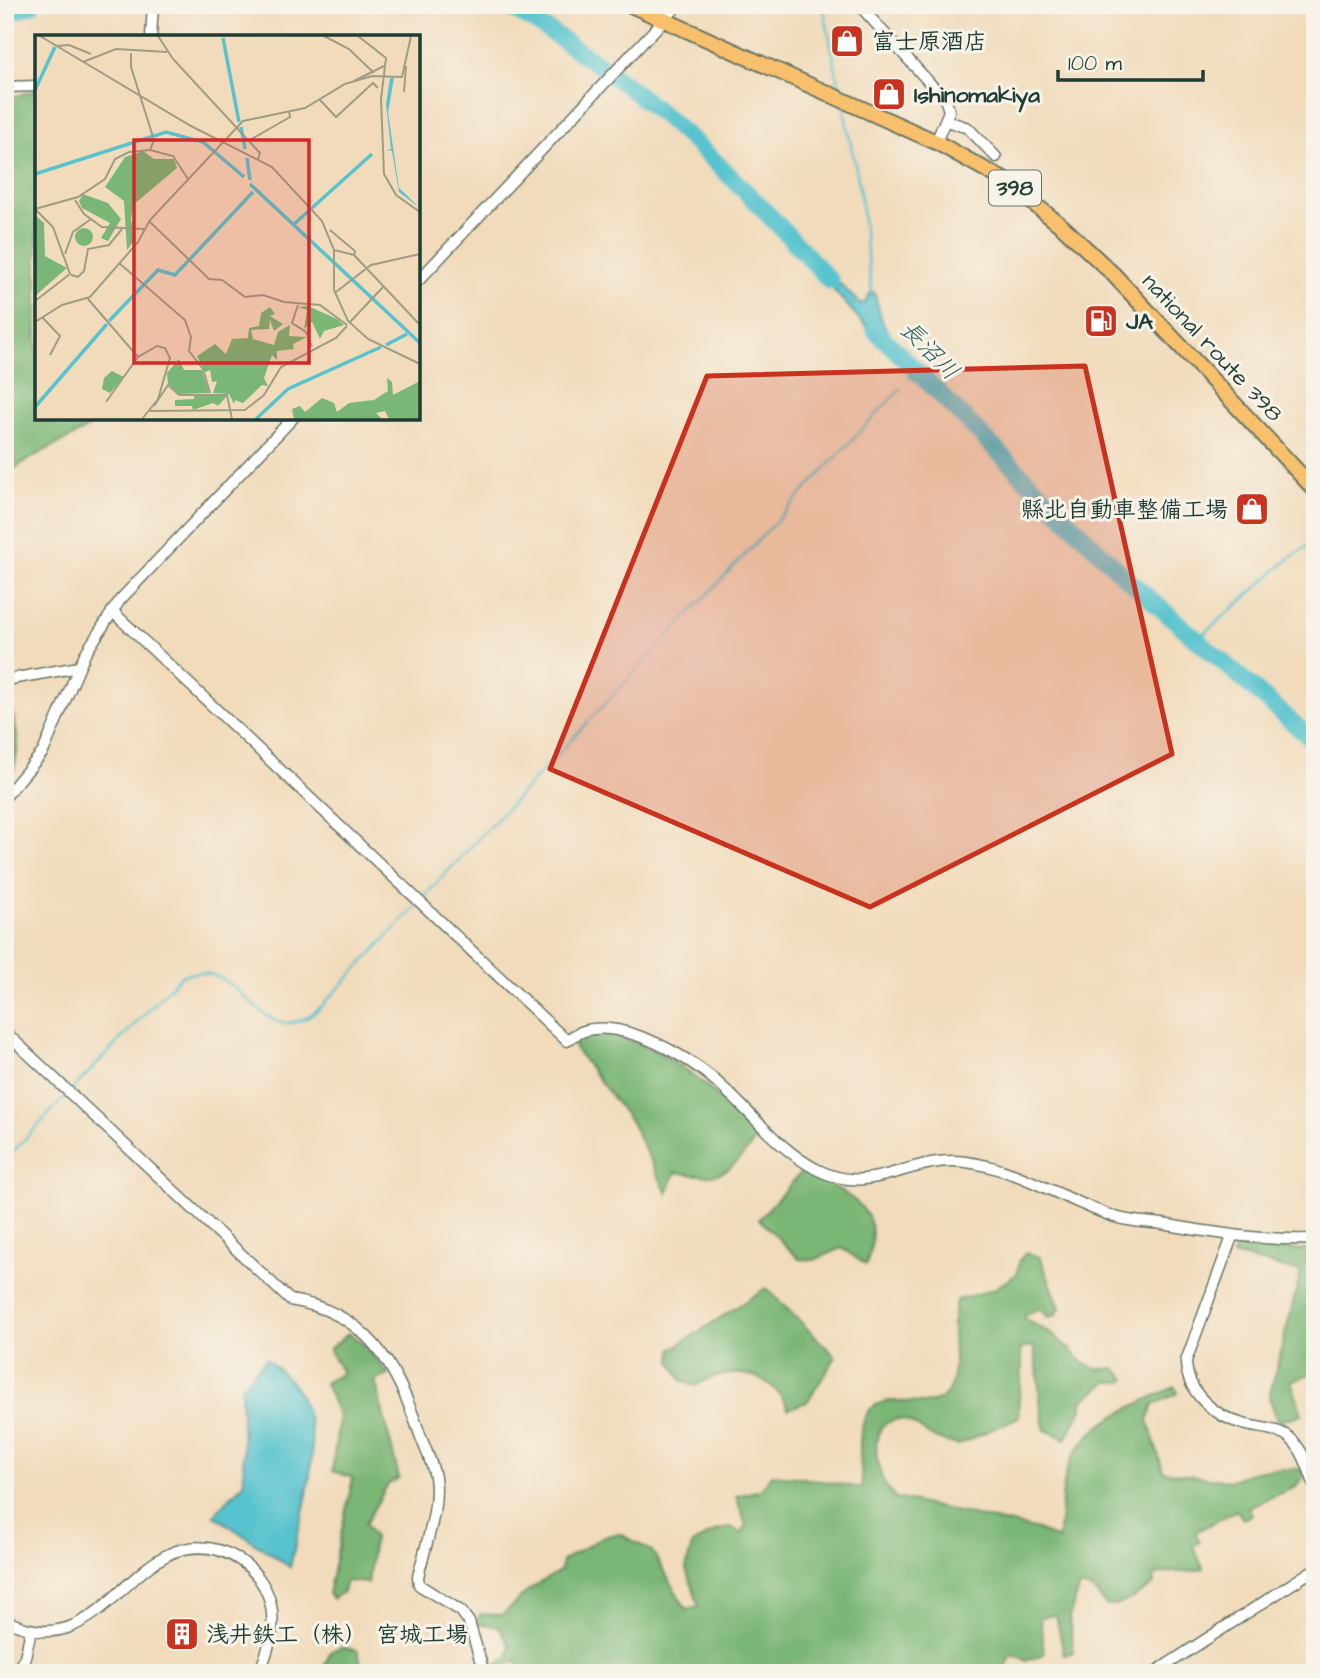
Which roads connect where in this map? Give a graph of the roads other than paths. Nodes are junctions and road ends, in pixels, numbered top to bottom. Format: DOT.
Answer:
graph roads {
  1 [pos="153,5"];
  2 [pos="631,5"];
  3 [pos="678,5"];
  4 [pos="864,6"];
  5 [pos="663,22"];
  6 [pos="151,35"];
  7 [pos="35,86"];
  8 [pos="5,87"];
  9 [pos="947,121"];
  10 [pos="936,142"];
  11 [pos="996,157"];
  12 [pos="420,279"];
  13 [pos="291,420"];
  14 [pos="1315,490"];
  15 [pos="112,611"];
  16 [pos="79,667"];
  17 [pos="5,680"];
  18 [pos="5,797"];
  19 [pos="5,1032"];
  20 [pos="1231,1237"];
  21 [pos="1315,1239"];
  22 [pos="1315,1486"];
  23 [pos="1315,1569"];
  24 [pos="5,1620"];
  25 [pos="32,1630"];
  26 [pos="16,1673"];
  27 [pos="259,1673"];
  28 [pos="484,1673"];
  29 [pos="1154,1673"];
  1 -- 6 [label="street"];
  2 -- 5 [label="highway, national route 398 / 398"];
  3 -- 5 [label="street"];
  4 -- 9 [label="street"];
  5 -- 10 [label="highway, national route 398 / 398"];
  5 -- 12 [label="street"];
  7 -- 8 [label="street"];
  9 -- 10 [label="street"];
  9 -- 11 [label="street"];
  10 -- 14 [label="highway, national route 398 / 398"];
  13 -- 15 [label="street"];
  15 -- 16 [label="street"];
  15 -- 20 [label="street"];
  16 -- 17 [label="street"];
  16 -- 18 [label="street"];
  19 -- 28 [label="street"];
  20 -- 21 [label="street"];
  20 -- 22 [label="street"];
  23 -- 29 [label="street"];
  24 -- 25 [label="street"];
  25 -- 26 [label="street"];
  25 -- 27 [label="street"];
}
